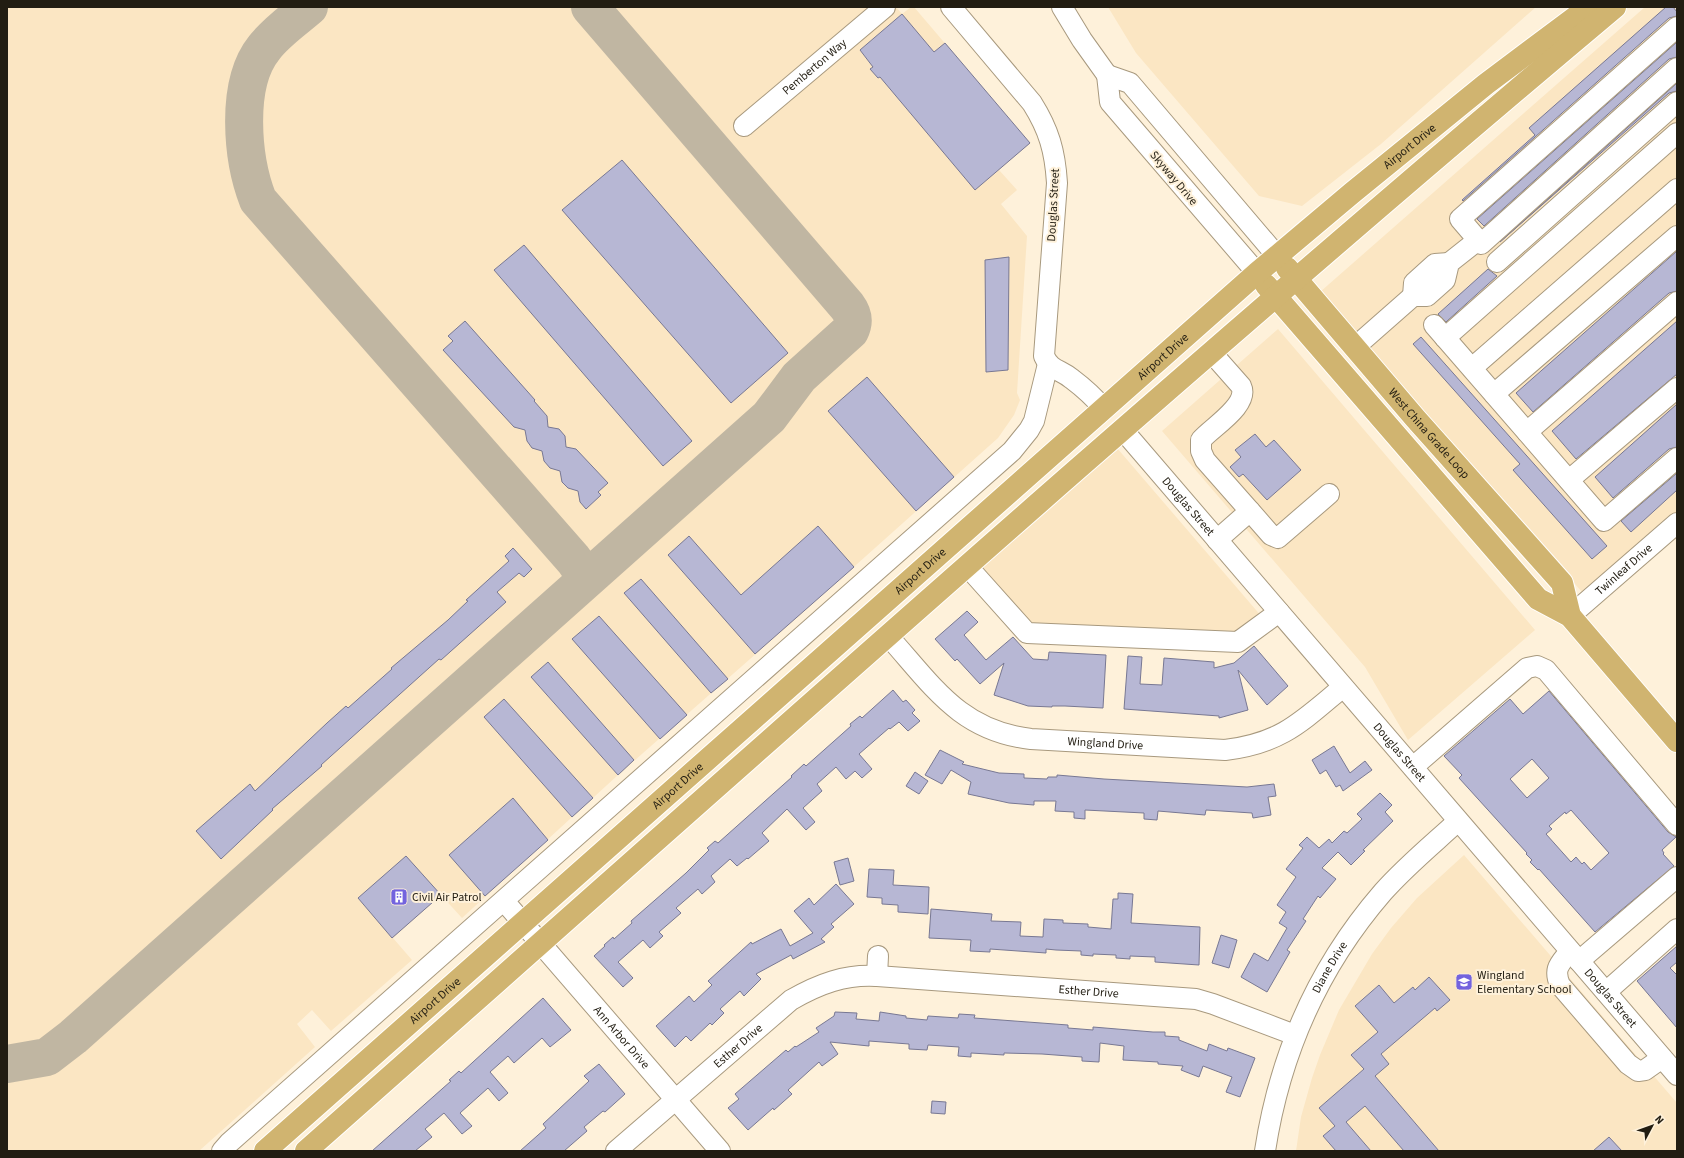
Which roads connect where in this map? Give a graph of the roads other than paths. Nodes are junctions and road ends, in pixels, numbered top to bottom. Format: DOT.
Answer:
graph roads {
  1 [pos="951,7"];
  2 [pos="1062,7"];
  3 [pos="1589,7"];
  4 [pos="1615,7"];
  5 [pos="881,10"];
  6 [pos="1677,27"];
  7 [pos="1677,68"];
  8 [pos="1107,75"];
  9 [pos="1677,102"];
  10 [pos="744,126"];
  11 [pos="1677,133"];
  12 [pos="1677,189"];
  13 [pos="1677,236"];
  14 [pos="1479,242"];
  15 [pos="1277,256"];
  16 [pos="1497,262"];
  17 [pos="1257,274"];
  18 [pos="1296,279"];
  19 [pos="1512,279"];
  20 [pos="1276,296"];
  21 [pos="1677,302"];
  22 [pos="1355,347"];
  23 [pos="1211,352"];
  24 [pos="1048,364"];
  25 [pos="1472,368"];
  26 [pos="1677,388"];
  27 [pos="1494,394"];
  28 [pos="1104,409"];
  29 [pos="1122,429"];
  30 [pos="1527,432"];
  31 [pos="1677,458"];
  32 [pos="1569,480"];
  33 [pos="1329,494"];
  34 [pos="991,509"];
  35 [pos="1250,511"];
  36 [pos="1677,523"];
  37 [pos="1217,540"];
  38 [pos="967,566"];
  39 [pos="850,593"];
  40 [pos="1279,612"];
  41 [pos="870,616"];
  42 [pos="1570,616"];
  43 [pos="888,636"];
  44 [pos="1343,687"];
  45 [pos="1677,741"];
  46 [pos="1413,768"];
  47 [pos="1458,821"];
  48 [pos="1677,825"];
  49 [pos="1677,877"];
  50 [pos="504,901"];
  51 [pos="524,923"];
  52 [pos="1677,929"];
  53 [pos="541,943"];
  54 [pos="1574,956"];
  55 [pos="1606,992"];
  56 [pos="1295,1035"];
  57 [pos="1662,1058"];
  58 [pos="1677,1075"];
  59 [pos="676,1100"];
  60 [pos="222,1151"];
  61 [pos="265,1151"];
  62 [pos="306,1151"];
  63 [pos="616,1151"];
  64 [pos="720,1151"];
  65 [pos="1265,1151"];
  1 -- 24 [label="street, Douglas Street"];
  2 -- 8 [label="street, Skyway Drive"];
  3 -- 15 [label="main road, Airport Drive"];
  4 -- 18 [label="main road, Airport Drive"];
  5 -- 10 [label="street, Pemberton Way"];
  6 -- 14 [label="street"];
  7 -- 14 [label="street"];
  8 -- 15 [label="street"];
  8 -- 17 [label="street, Skyway Drive"];
  9 -- 16 [label="street"];
  11 -- 19 [label="street"];
  12 -- 25 [label="street"];
  13 -- 27 [label="street"];
  14 -- 16 [label="street"];
  14 -- 22 [label="street"];
  15 -- 17 [label="main road, Airport Drive"];
  15 -- 18 [label="main road, West China Grade Loop"];
  16 -- 19 [label="street"];
  17 -- 20 [label="main road, West China Grade Loop"];
  17 -- 28 [label="main road, Airport Drive"];
  18 -- 20 [label="main road, Airport Drive"];
  18 -- 22 [label="main road, West China Grade Loop"];
  19 -- 25 [label="street"];
  20 -- 23 [label="main road, Airport Drive"];
  20 -- 42 [label="main road, West China Grade Loop"];
  21 -- 30 [label="street"];
  22 -- 42 [label="main road, West China Grade Loop"];
  23 -- 29 [label="main road, Airport Drive"];
  23 -- 35 [label="street"];
  24 -- 28 [label="street"];
  24 -- 39 [label="street"];
  25 -- 27 [label="street"];
  26 -- 32 [label="street"];
  27 -- 30 [label="street"];
  28 -- 34 [label="main road, Airport Drive"];
  29 -- 37 [label="street, Douglas Street"];
  29 -- 38 [label="main road, Airport Drive"];
  30 -- 32 [label="street"];
  31 -- 32 [label="street"];
  33 -- 35 [label="street"];
  34 -- 41 [label="main road, Airport Drive"];
  34 -- 43 [label="main road"];
  35 -- 37 [label="street"];
  36 -- 42 [label="street, Twinleaf Drive"];
  37 -- 40 [label="street, Douglas Street"];
  38 -- 40 [label="street"];
  38 -- 43 [label="main road, Airport Drive"];
  39 -- 41 [label="street"];
  39 -- 50 [label="street"];
  40 -- 44 [label="street, Douglas Street"];
  41 -- 51 [label="main road, Airport Drive"];
  42 -- 45 [label="main road, West China Grade Loop"];
  43 -- 44 [label="street, Wingland Drive"];
  43 -- 53 [label="main road, Airport Drive"];
  44 -- 46 [label="street, Douglas Street"];
  46 -- 47 [label="street, Douglas Street"];
  46 -- 48 [label="street"];
  47 -- 54 [label="street, Douglas Street"];
  47 -- 56 [label="street, Diane Drive"];
  49 -- 54 [label="street"];
  50 -- 51 [label="street, Ann Arbor Drive"];
  50 -- 60 [label="street"];
  51 -- 53 [label="street, Ann Arbor Drive"];
  51 -- 61 [label="main road, Airport Drive"];
  52 -- 55 [label="street"];
  53 -- 59 [label="street, Ann Arbor Drive"];
  53 -- 62 [label="main road, Airport Drive"];
  54 -- 55 [label="street, Douglas Street"];
  54 -- 57 [label="street"];
  55 -- 57 [label="street, Douglas Street"];
  56 -- 59 [label="street, Esther Drive"];
  56 -- 65 [label="street, Diane Drive"];
  57 -- 58 [label="street, Douglas Street"];
  59 -- 63 [label="street, Esther Drive"];
  59 -- 64 [label="street, Ann Arbor Drive"];
}
